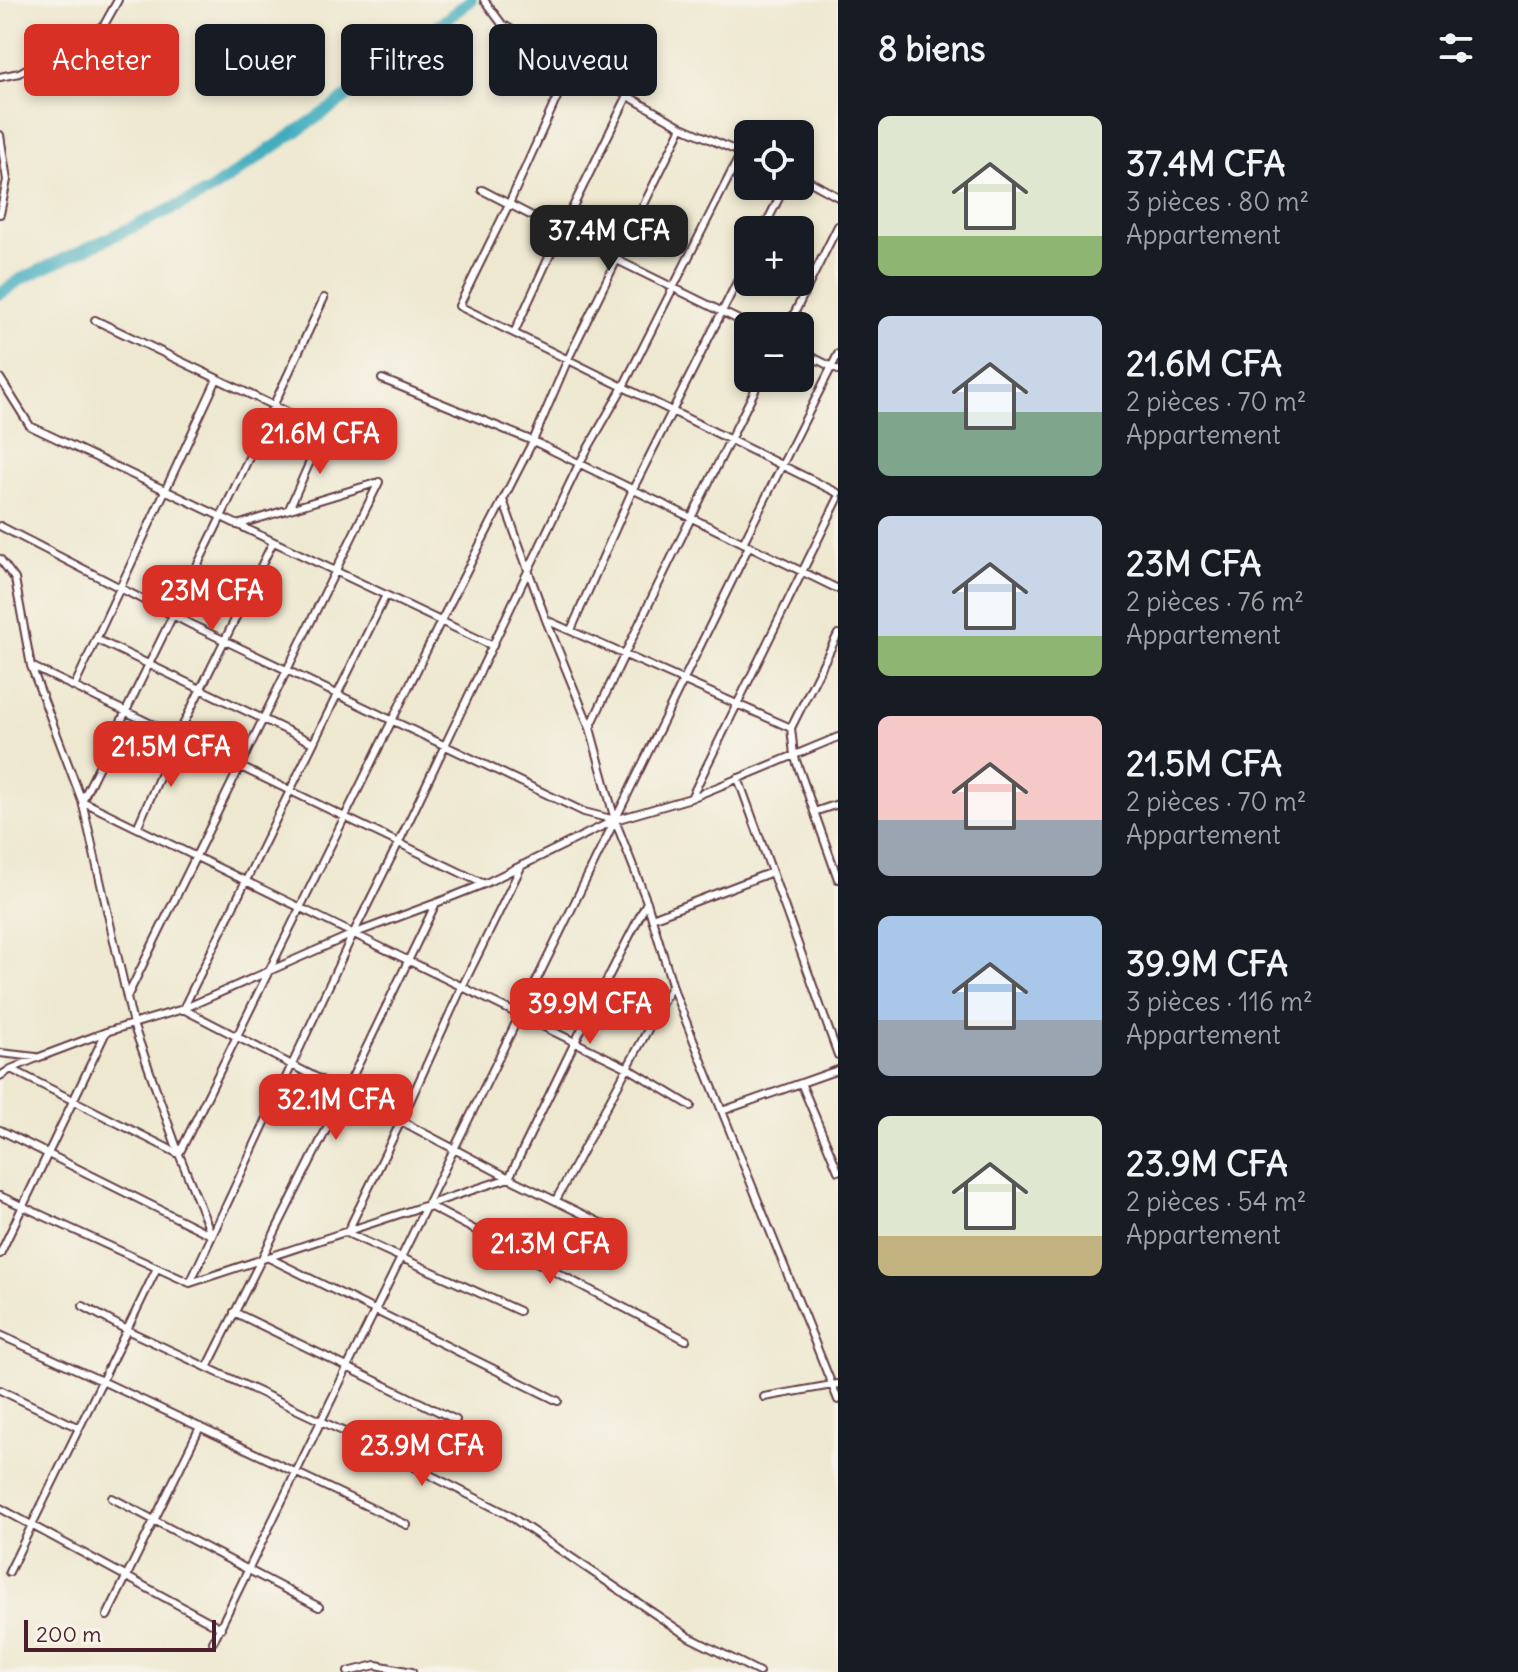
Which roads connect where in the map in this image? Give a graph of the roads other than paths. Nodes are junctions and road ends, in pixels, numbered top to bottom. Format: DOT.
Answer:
graph roads {
  1 [pos="118,0"];
  2 [pos="484,0"];
  3 [pos="502,24"];
  4 [pos="0,77"];
  5 [pos="558,96"];
  6 [pos="627,97"];
  7 [pos="682,127"];
  8 [pos="0,135"];
  9 [pos="734,150"];
  10 [pos="734,172"];
  11 [pos="814,184"];
  12 [pos="482,190"];
  13 [pos="838,197"];
  14 [pos="509,204"];
  15 [pos="0,214"];
  16 [pos="838,226"];
  17 [pos="561,231"];
  18 [pos="617,260"];
  19 [pos="672,286"];
  20 [pos="734,288"];
  21 [pos="324,298"];
  22 [pos="722,312"];
  23 [pos="795,312"];
  24 [pos="734,318"];
  25 [pos="95,320"];
  26 [pos="514,333"];
  27 [pos="838,354"];
  28 [pos="814,358"];
  29 [pos="568,359"];
  30 [pos="835,368"];
  31 [pos="0,378"];
  32 [pos="217,379"];
  33 [pos="382,379"];
  34 [pos="623,387"];
  35 [pos="754,392"];
  36 [pos="273,406"];
  37 [pos="673,411"];
  38 [pos="730,440"];
  39 [pos="533,441"];
  40 [pos="579,464"];
  41 [pos="782,465"];
  42 [pos="633,489"];
  43 [pos="165,491"];
  44 [pos="838,496"];
  45 [pos="503,500"];
  46 [pos="289,509"];
  47 [pos="221,517"];
  48 [pos="691,517"];
  49 [pos="237,525"];
  50 [pos="0,526"];
  51 [pos="273,542"];
  52 [pos="746,544"];
  53 [pos="0,559"];
  54 [pos="335,571"];
  55 [pos="802,571"];
  56 [pos="528,572"];
  57 [pos="120,588"];
  58 [pos="838,589"];
  59 [pos="386,595"];
  60 [pos="173,615"];
  61 [pos="546,620"];
  62 [pos="441,621"];
  63 [pos="571,630"];
  64 [pos="838,634"];
  65 [pos="96,639"];
  66 [pos="225,641"];
  67 [pos="493,646"];
  68 [pos="624,654"];
  69 [pos="149,664"];
  70 [pos="31,666"];
  71 [pos="287,670"];
  72 [pos="684,681"];
  73 [pos="74,687"];
  74 [pos="201,689"];
  75 [pos="337,694"];
  76 [pos="737,704"];
  77 [pos="126,712"];
  78 [pos="263,719"];
  79 [pos="392,720"];
  80 [pos="590,728"];
  81 [pos="791,728"];
  82 [pos="177,737"];
  83 [pos="838,737"];
  84 [pos="313,743"];
  85 [pos="445,746"];
  86 [pos="794,755"];
  87 [pos="239,767"];
  88 [pos="738,778"];
  89 [pos="290,791"];
  90 [pos="691,798"];
  91 [pos="82,801"];
  92 [pos="838,804"];
  93 [pos="814,812"];
  94 [pos="344,818"];
  95 [pos="615,820"];
  96 [pos="137,828"];
  97 [pos="398,844"];
  98 [pos="838,850"];
  99 [pos="829,853"];
  100 [pos="195,857"];
  101 [pos="524,863"];
  102 [pos="772,872"];
  103 [pos="838,879"];
  104 [pos="245,881"];
  105 [pos="484,884"];
  106 [pos="647,902"];
  107 [pos="436,903"];
  108 [pos="300,908"];
  109 [pos="652,918"];
  110 [pos="353,934"];
  111 [pos="408,961"];
  112 [pos="269,971"];
  113 [pos="672,984"];
  114 [pos="462,987"];
  115 [pos="127,997"];
  116 [pos="183,1009"];
  117 [pos="520,1015"];
  118 [pos="133,1024"];
  119 [pos="106,1032"];
  120 [pos="236,1037"];
  121 [pos="575,1042"];
  122 [pos="0,1053"];
  123 [pos="838,1055"];
  124 [pos="37,1058"];
  125 [pos="292,1065"];
  126 [pos="628,1068"];
  127 [pos="11,1069"];
  128 [pos="838,1070"];
  129 [pos="0,1076"];
  130 [pos="801,1083"];
  131 [pos="345,1092"];
  132 [pos="74,1100"];
  133 [pos="691,1106"];
  134 [pos="722,1111"];
  135 [pos="401,1121"];
  136 [pos="0,1130"];
  137 [pos="455,1149"];
  138 [pos="48,1154"];
  139 [pos="179,1154"];
  140 [pos="838,1171"];
  141 [pos="509,1178"];
  142 [pos="0,1196"];
  143 [pos="556,1200"];
  144 [pos="427,1205"];
  145 [pos="23,1206"];
  146 [pos="347,1233"];
  147 [pos="621,1233"];
  148 [pos="212,1236"];
  149 [pos="0,1254"];
  150 [pos="269,1258"];
  151 [pos="401,1258"];
  152 [pos="258,1262"];
  153 [pos="157,1268"];
  154 [pos="190,1283"];
  155 [pos="83,1306"];
  156 [pos="375,1311"];
  157 [pos="519,1311"];
  158 [pos="234,1312"];
  159 [pos="127,1330"];
  160 [pos="0,1335"];
  161 [pos="686,1340"];
  162 [pos="208,1366"];
  163 [pos="348,1368"];
  164 [pos="102,1381"];
  165 [pos="835,1385"];
  166 [pos="0,1390"];
  167 [pos="764,1397"];
  168 [pos="838,1400"];
  169 [pos="558,1401"];
  170 [pos="456,1420"];
  171 [pos="321,1421"];
  172 [pos="200,1427"];
  173 [pos="79,1428"];
  174 [pos="296,1473"];
  175 [pos="112,1498"];
  176 [pos="0,1508"];
  177 [pos="154,1521"];
  178 [pos="32,1525"];
  179 [pos="407,1525"];
  180 [pos="249,1570"];
  181 [pos="9,1572"];
  182 [pos="127,1577"];
  183 [pos="319,1607"];
  184 [pos="107,1616"];
  185 [pos="221,1628"];
  186 [pos="213,1642"];
  187 [pos="348,1672"];
  188 [pos="412,1672"];
  189 [pos="759,1672"];
  1 -- 4 [label="street"];
  2 -- 3 [label="street"];
  5 -- 14 [label="street"];
  6 -- 7 [label="street"];
  6 -- 17 [label="street"];
  7 -- 9 [label="street"];
  7 -- 18 [label="street"];
  8 -- 15 [label="street"];
  10 -- 19 [label="street"];
  11 -- 13 [label="street"];
  12 -- 14 [label="street"];
  14 -- 17 [label="street"];
  14 -- 26 [label="street"];
  16 -- 23 [label="street"];
  17 -- 18 [label="street"];
  17 -- 26 [label="street"];
  18 -- 19 [label="street"];
  18 -- 29 [label="street"];
  19 -- 22 [label="street"];
  19 -- 34 [label="street"];
  20 -- 22 [label="street"];
  21 -- 36 [label="street"];
  22 -- 24 [label="street"];
  22 -- 37 [label="street"];
  25 -- 32 [label="street"];
  26 -- 29 [label="street"];
  27 -- 30 [label="street"];
  28 -- 30 [label="street"];
  29 -- 34 [label="street"];
  29 -- 39 [label="street"];
  30 -- 41 [label="street"];
  31 -- 43 [label="street"];
  32 -- 36 [label="street"];
  32 -- 43 [label="street"];
  33 -- 39 [label="street"];
  34 -- 37 [label="street"];
  34 -- 40 [label="street"];
  35 -- 38 [label="street"];
  36 -- 46 [label="street"];
  36 -- 47 [label="street"];
  37 -- 38 [label="street"];
  37 -- 42 [label="street"];
  38 -- 41 [label="street"];
  38 -- 48 [label="street"];
  39 -- 40 [label="street"];
  39 -- 45 [label="street"];
  40 -- 42 [label="street"];
  40 -- 56 [label="street"];
  41 -- 44 [label="street"];
  41 -- 52 [label="street"];
  42 -- 48 [label="street"];
  42 -- 63 [label="street"];
  43 -- 47 [label="street"];
  43 -- 57 [label="street"];
  44 -- 55 [label="street"];
  45 -- 56 [label="street"];
  45 -- 62 [label="street"];
  46 -- 49 [label="street"];
  46 -- 54 [label="street"];
  47 -- 49 [label="street"];
  47 -- 60 [label="street"];
  48 -- 52 [label="street"];
  48 -- 68 [label="street"];
  49 -- 51 [label="street"];
  50 -- 57 [label="street"];
  51 -- 54 [label="street"];
  51 -- 66 [label="street"];
  52 -- 55 [label="street"];
  52 -- 72 [label="street"];
  53 -- 70 [label="street"];
  54 -- 59 [label="street"];
  54 -- 71 [label="street"];
  55 -- 58 [label="street"];
  55 -- 76 [label="street"];
  56 -- 61 [label="street"];
  56 -- 67 [label="street"];
  57 -- 60 [label="street"];
  57 -- 65 [label="street"];
  59 -- 62 [label="street"];
  59 -- 75 [label="street"];
  60 -- 66 [label="street"];
  60 -- 69 [label="street"];
  61 -- 63 [label="street"];
  61 -- 80 [label="street"];
  62 -- 67 [label="street"];
  62 -- 79 [label="street"];
  63 -- 68 [label="street"];
  64 -- 81 [label="street"];
  65 -- 69 [label="street"];
  65 -- 73 [label="street"];
  66 -- 71 [label="street"];
  66 -- 74 [label="street"];
  67 -- 85 [label="street"];
  68 -- 72 [label="street"];
  68 -- 80 [label="street"];
  69 -- 74 [label="street"];
  69 -- 77 [label="street"];
  70 -- 73 [label="street"];
  70 -- 91 [label="street"];
  71 -- 75 [label="street"];
  71 -- 78 [label="street"];
  72 -- 76 [label="street"];
  72 -- 95 [label="street"];
  73 -- 77 [label="street"];
  74 -- 78 [label="street"];
  74 -- 82 [label="street"];
  75 -- 79 [label="street"];
  75 -- 84 [label="street"];
  76 -- 81 [label="street"];
  76 -- 90 [label="street"];
  77 -- 82 [label="street"];
  77 -- 91 [label="street"];
  78 -- 84 [label="street"];
  78 -- 87 [label="street"];
  79 -- 85 [label="street"];
  79 -- 94 [label="street"];
  80 -- 95 [label="street"];
  81 -- 86 [label="street"];
  82 -- 87 [label="street"];
  82 -- 96 [label="street"];
  83 -- 86 [label="street"];
  84 -- 89 [label="street"];
  85 -- 95 [label="street"];
  85 -- 97 [label="street"];
  86 -- 88 [label="street"];
  86 -- 93 [label="street"];
  87 -- 89 [label="street"];
  87 -- 100 [label="street"];
  88 -- 90 [label="street"];
  88 -- 102 [label="street"];
  89 -- 94 [label="street"];
  89 -- 104 [label="street"];
  90 -- 95 [label="street"];
  91 -- 96 [label="street"];
  91 -- 115 [label="street"];
  92 -- 93 [label="street"];
  93 -- 99 [label="street"];
  94 -- 97 [label="street"];
  94 -- 108 [label="street"];
  95 -- 101 [label="street"];
  95 -- 106 [label="street"];
  95 -- 117 [label="street"];
  96 -- 100 [label="street"];
  97 -- 105 [label="street"];
  97 -- 110 [label="street"];
  98 -- 99 [label="street"];
  99 -- 103 [label="street"];
  100 -- 104 [label="street"];
  100 -- 115 [label="street"];
  101 -- 105 [label="street"];
  101 -- 114 [label="street"];
  102 -- 109 [label="street"];
  102 -- 123 [label="street"];
  104 -- 108 [label="street"];
  104 -- 116 [label="street"];
  105 -- 107 [label="street"];
  106 -- 109 [label="street"];
  106 -- 121 [label="street"];
  107 -- 110 [label="street"];
  107 -- 111 [label="street"];
  108 -- 110 [label="street"];
  108 -- 112 [label="street"];
  109 -- 113 [label="street"];
  110 -- 111 [label="street"];
  110 -- 112 [label="street"];
  110 -- 125 [label="street"];
  111 -- 114 [label="street"];
  111 -- 131 [label="street"];
  112 -- 116 [label="street"];
  112 -- 120 [label="street"];
  113 -- 126 [label="street"];
  113 -- 134 [label="street"];
  114 -- 117 [label="street"];
  114 -- 135 [label="street"];
  115 -- 118 [label="street"];
  116 -- 118 [label="street"];
  116 -- 120 [label="street"];
  117 -- 121 [label="street"];
  117 -- 137 [label="street"];
  118 -- 119 [label="street"];
  118 -- 139 [label="street"];
  119 -- 124 [label="street"];
  119 -- 132 [label="street"];
  120 -- 125 [label="street"];
  120 -- 139 [label="street"];
  121 -- 126 [label="street"];
  121 -- 141 [label="street"];
  122 -- 124 [label="street"];
  124 -- 127 [label="street"];
  125 -- 131 [label="street"];
  125 -- 148 [label="street"];
  126 -- 133 [label="street"];
  126 -- 143 [label="street"];
  127 -- 129 [label="street"];
  127 -- 132 [label="street"];
  128 -- 130 [label="street"];
  130 -- 134 [label="street"];
  130 -- 140 [label="street"];
  131 -- 135 [label="street"];
  131 -- 152 [label="street"];
  132 -- 138 [label="street"];
  132 -- 139 [label="street"];
  134 -- 165 [label="street"];
  135 -- 137 [label="street"];
  135 -- 146 [label="street"];
  136 -- 138 [label="street"];
  137 -- 141 [label="street"];
  137 -- 144 [label="street"];
  138 -- 145 [label="street"];
  138 -- 148 [label="street"];
  139 -- 148 [label="street"];
  141 -- 143 [label="street"];
  141 -- 144 [label="street"];
  142 -- 145 [label="street"];
  143 -- 147 [label="street"];
  144 -- 146 [label="street"];
  144 -- 151 [label="street"];
  144 -- 161 [label="street"];
  145 -- 149 [label="street"];
  145 -- 153 [label="street"];
  146 -- 150 [label="street"];
  146 -- 151 [label="street"];
  148 -- 154 [label="street"];
  150 -- 152 [label="street"];
  150 -- 156 [label="street"];
  151 -- 156 [label="street"];
  151 -- 157 [label="street"];
  152 -- 154 [label="street"];
  152 -- 158 [label="street"];
  153 -- 154 [label="street"];
  153 -- 159 [label="street"];
  155 -- 159 [label="street"];
  156 -- 163 [label="street"];
  156 -- 169 [label="street"];
  158 -- 162 [label="street"];
  158 -- 163 [label="street"];
  159 -- 162 [label="street"];
  159 -- 164 [label="street"];
  160 -- 164 [label="street"];
  162 -- 171 [label="street"];
  163 -- 170 [label="street"];
  163 -- 171 [label="street"];
  164 -- 172 [label="street"];
  164 -- 173 [label="street"];
  165 -- 167 [label="street"];
  165 -- 168 [label="street"];
  166 -- 173 [label="street"];
  171 -- 174 [label="street"];
  171 -- 189 [label="street"];
  172 -- 174 [label="street"];
  172 -- 177 [label="street"];
  173 -- 178 [label="street"];
  174 -- 179 [label="street"];
  174 -- 180 [label="street"];
  175 -- 177 [label="street"];
  176 -- 178 [label="street"];
  177 -- 180 [label="street"];
  177 -- 182 [label="street"];
  178 -- 181 [label="street"];
  178 -- 182 [label="street"];
  180 -- 183 [label="street"];
  180 -- 185 [label="street"];
  182 -- 184 [label="street"];
  182 -- 185 [label="street"];
  185 -- 186 [label="street"];
  187 -- 188 [label="street"];
}
